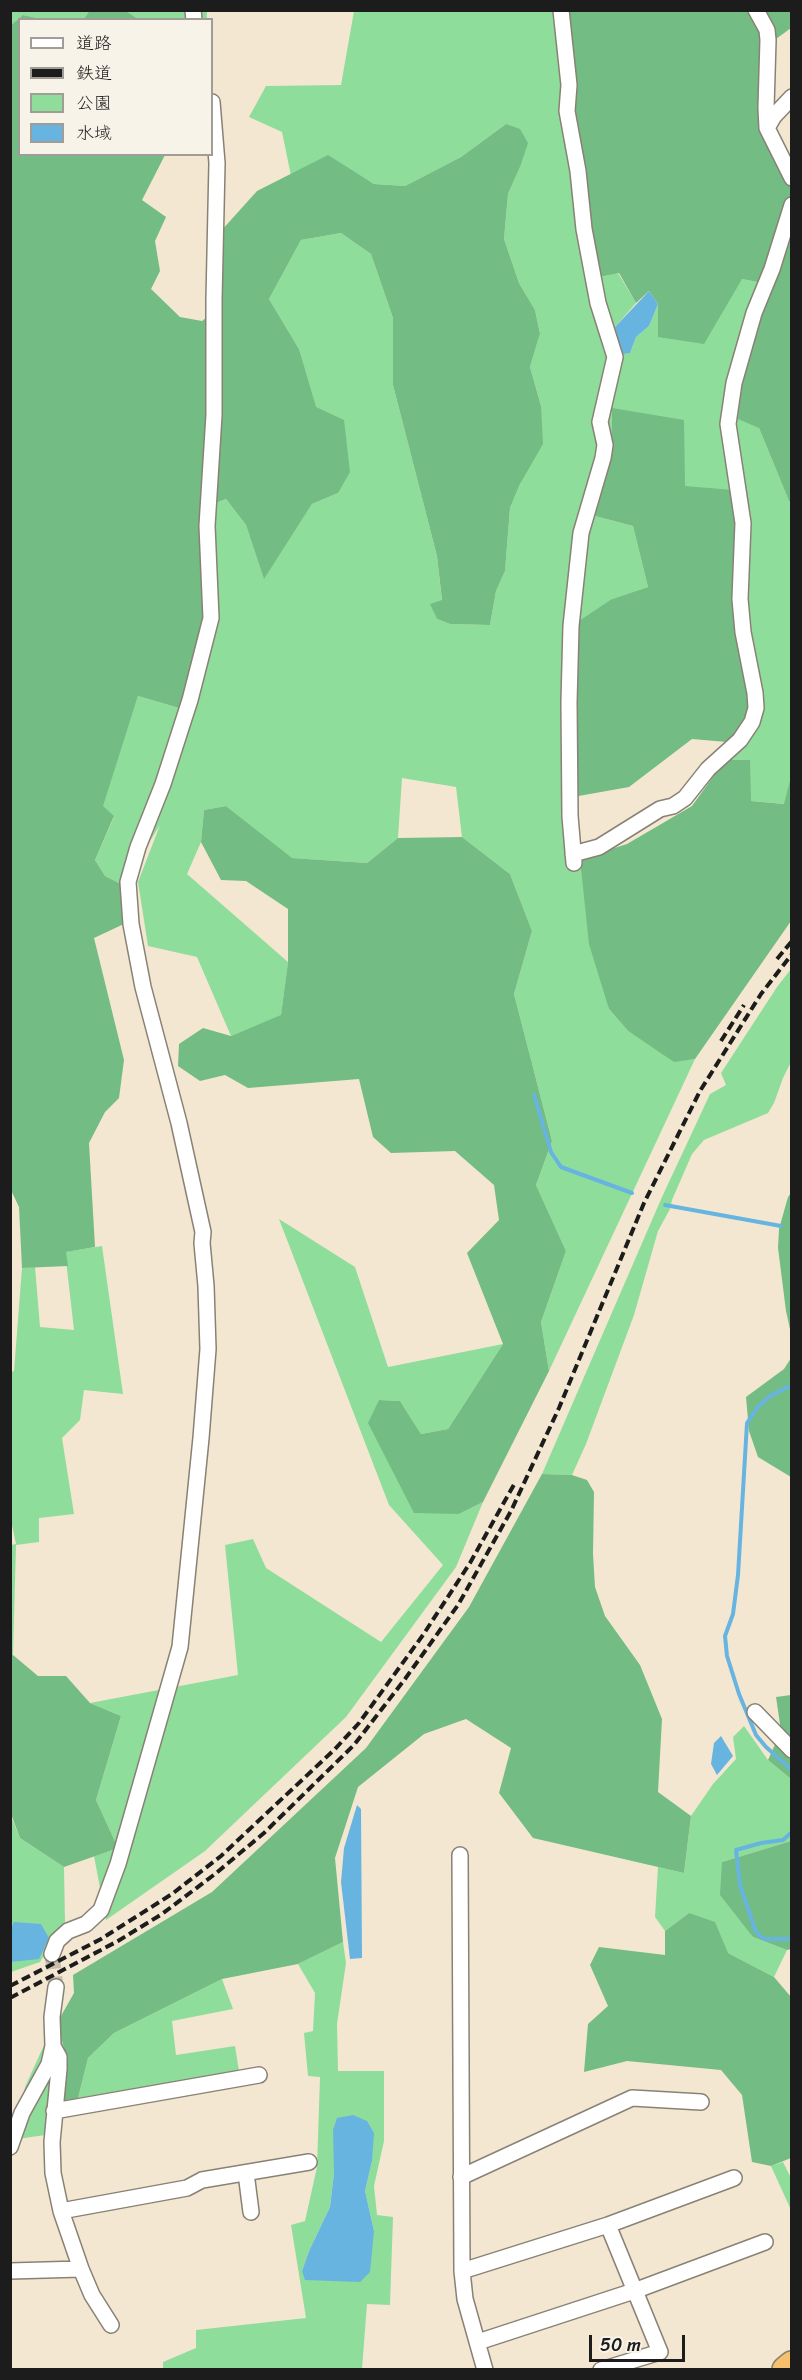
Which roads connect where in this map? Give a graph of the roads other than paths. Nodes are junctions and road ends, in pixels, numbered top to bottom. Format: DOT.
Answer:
graph roads {
  1 [pos="561,10"];
  2 [pos="756,10"];
  3 [pos="792,97"];
  4 [pos="213,114"];
  5 [pos="767,128"];
  6 [pos="792,178"];
  7 [pos="792,205"];
  8 [pos="755,1712"];
  9 [pos="792,1750"];
  10 [pos="460,1855"];
  11 [pos="52,1954"];
  12 [pos="56,1987"];
  13 [pos="53,2046"];
  14 [pos="259,2075"];
  15 [pos="701,2102"];
  16 [pos="54,2111"];
  17 [pos="10,2146"];
  18 [pos="309,2162"];
  19 [pos="246,2173"];
  20 [pos="460,2176"];
  21 [pos="734,2178"];
  22 [pos="61,2211"];
  23 [pos="251,2212"];
  24 [pos="608,2225"];
  25 [pos="765,2242"];
  26 [pos="81,2269"];
  27 [pos="10,2271"];
  28 [pos="462,2271"];
  29 [pos="634,2291"];
  30 [pos="111,2325"];
  31 [pos="478,2342"];
  32 [pos="651,2362"];
  33 [pos="792,2365"];
  34 [pos="485,2370"];
  35 [pos="601,2370"];
  36 [pos="786,2370"];
  1 -- 7 [label="street"];
  2 -- 5 [label="street"];
  3 -- 5 [label="street"];
  4 -- 11 [label="street"];
  5 -- 6 [label="street"];
  8 -- 9 [label="street"];
  10 -- 20 [label="street"];
  12 -- 13 [label="street"];
  13 -- 16 [label="street"];
  13 -- 17 [label="street"];
  14 -- 16 [label="street"];
  15 -- 20 [label="street"];
  16 -- 22 [label="street"];
  18 -- 19 [label="street"];
  19 -- 22 [label="street"];
  19 -- 23 [label="street"];
  20 -- 28 [label="street"];
  21 -- 24 [label="street"];
  22 -- 26 [label="street"];
  24 -- 28 [label="street"];
  24 -- 29 [label="street"];
  25 -- 29 [label="street"];
  26 -- 27 [label="street"];
  26 -- 30 [label="street"];
  28 -- 31 [label="street"];
  29 -- 31 [label="street"];
  29 -- 32 [label="street"];
  31 -- 34 [label="street"];
  32 -- 35 [label="street"];
  33 -- 36 [label="highway"];
}
